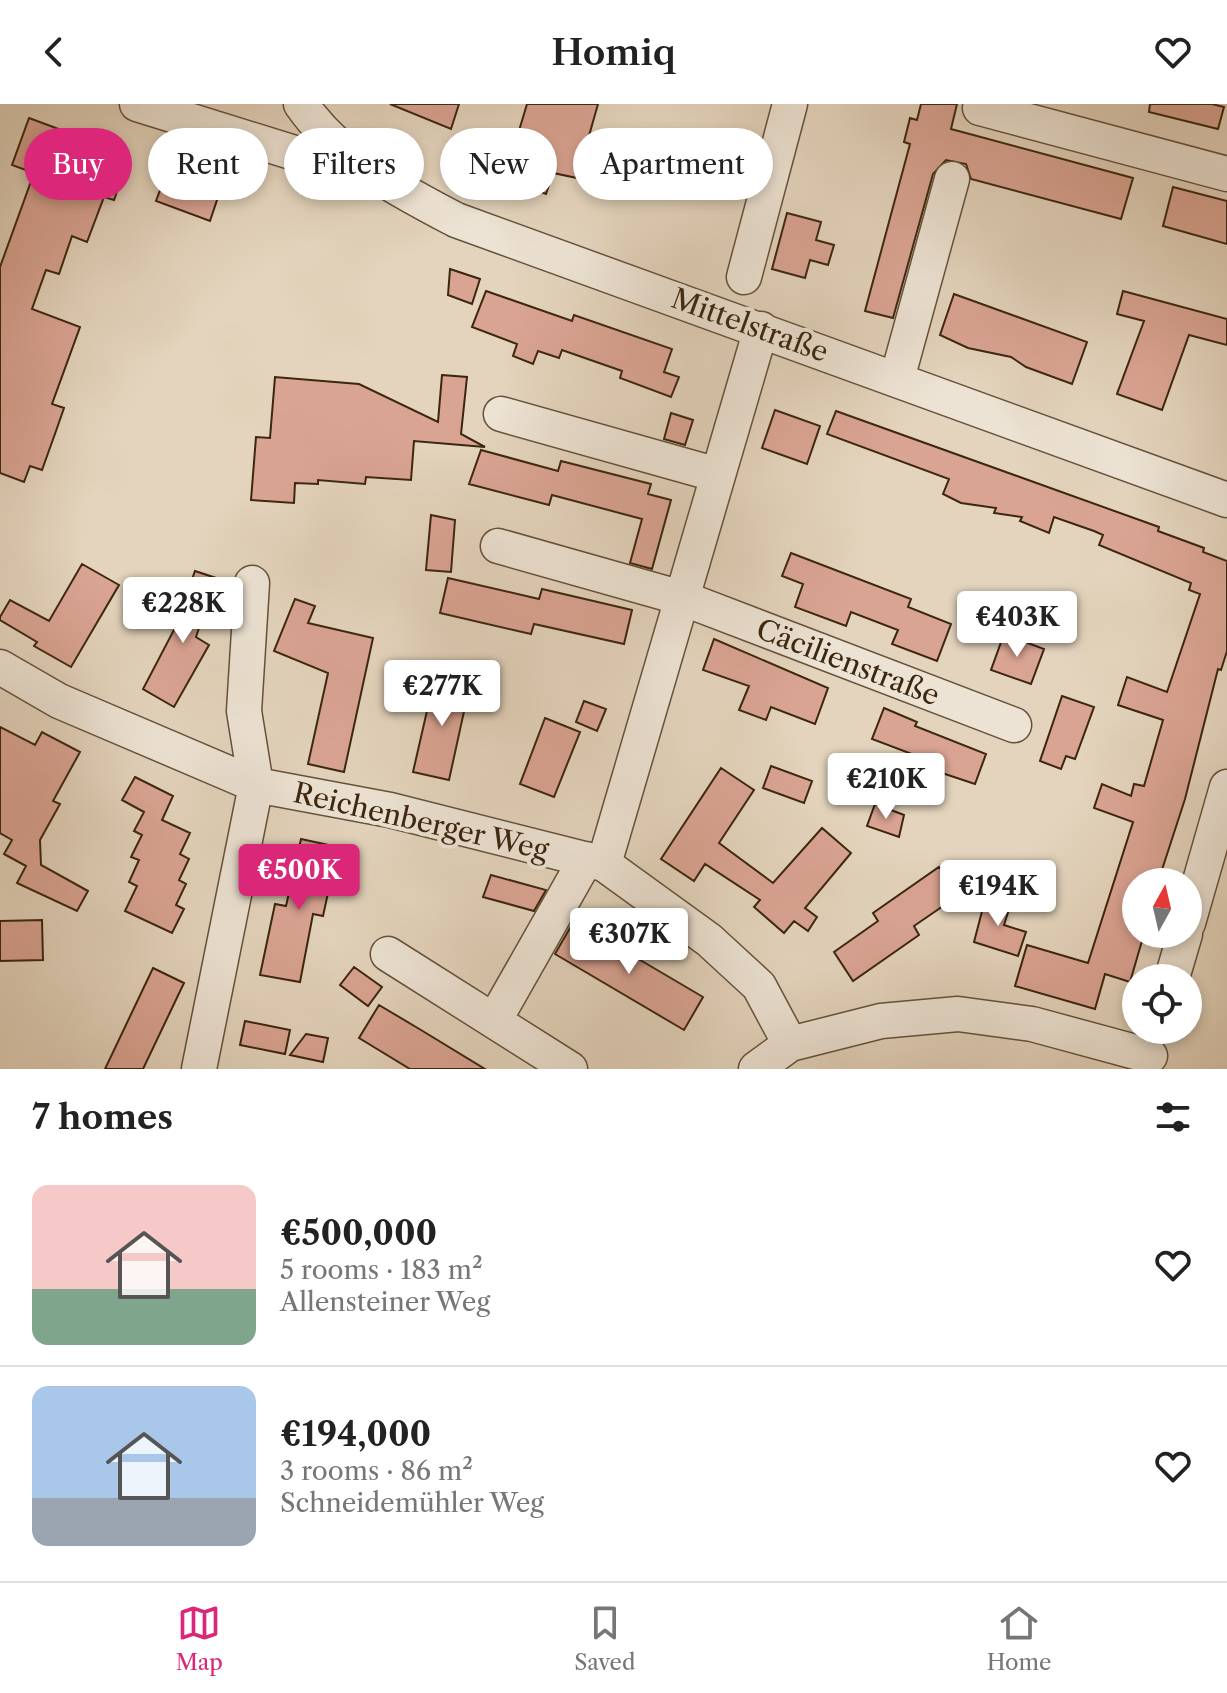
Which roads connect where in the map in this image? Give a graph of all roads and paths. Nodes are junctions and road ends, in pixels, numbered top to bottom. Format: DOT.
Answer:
graph roads {
  1 [pos="137,104"];
  2 [pos="301,104"];
  3 [pos="790,104"];
  4 [pos="981,104"];
  5 [pos="318,128"];
  6 [pos="284,149"];
  7 [pos="1227,174"];
  8 [pos="952,179"];
  9 [pos="418,200"];
  10 [pos="744,277"];
  11 [pos="761,329"];
  12 [pos="897,379"];
  13 [pos="501,414"];
  14 [pos="718,475"];
  15 [pos="1227,500"];
  16 [pos="498,546"];
  17 [pos="252,583"];
  18 [pos="682,598"];
  19 [pos="0,667"];
  20 [pos="1014,725"];
  21 [pos="256,785"];
  22 [pos="1227,787"];
  23 [pos="595,862"];
  24 [pos="1202,874"];
  25 [pos="388,954"];
  26 [pos="494,1021"];
  27 [pos="790,1044"];
  28 [pos="1151,1052"];
  29 [pos="209,1065"];
  30 [pos="570,1069"];
  31 [pos="756,1069"];
  1 -- 6 [label="street"];
  2 -- 5 [label="street, Mittelstraße"];
  3 -- 10 [label="street"];
  4 -- 7 [label="street"];
  8 -- 12 [label="street"];
  9 -- 11 [label="street, Mittelstraße"];
  11 -- 12 [label="street, Mittelstraße"];
  11 -- 14 [label="street"];
  12 -- 15 [label="street, Mittelstraße"];
  13 -- 14 [label="street"];
  14 -- 18 [label="street"];
  16 -- 18 [label="street, Cäcilienstraße"];
  17 -- 21 [label="street"];
  18 -- 20 [label="street, Cäcilienstraße"];
  18 -- 23 [label="street"];
  19 -- 21 [label="street, Reichenberger Weg"];
  21 -- 23 [label="street, Reichenberger Weg"];
  21 -- 29 [label="street"];
  22 -- 24 [label="street"];
  23 -- 26 [label="street"];
  23 -- 27 [label="street, Reichenberger Weg"];
  25 -- 26 [label="street"];
  26 -- 30 [label="street"];
  27 -- 28 [label="street"];
  27 -- 31 [label="street"];
}
